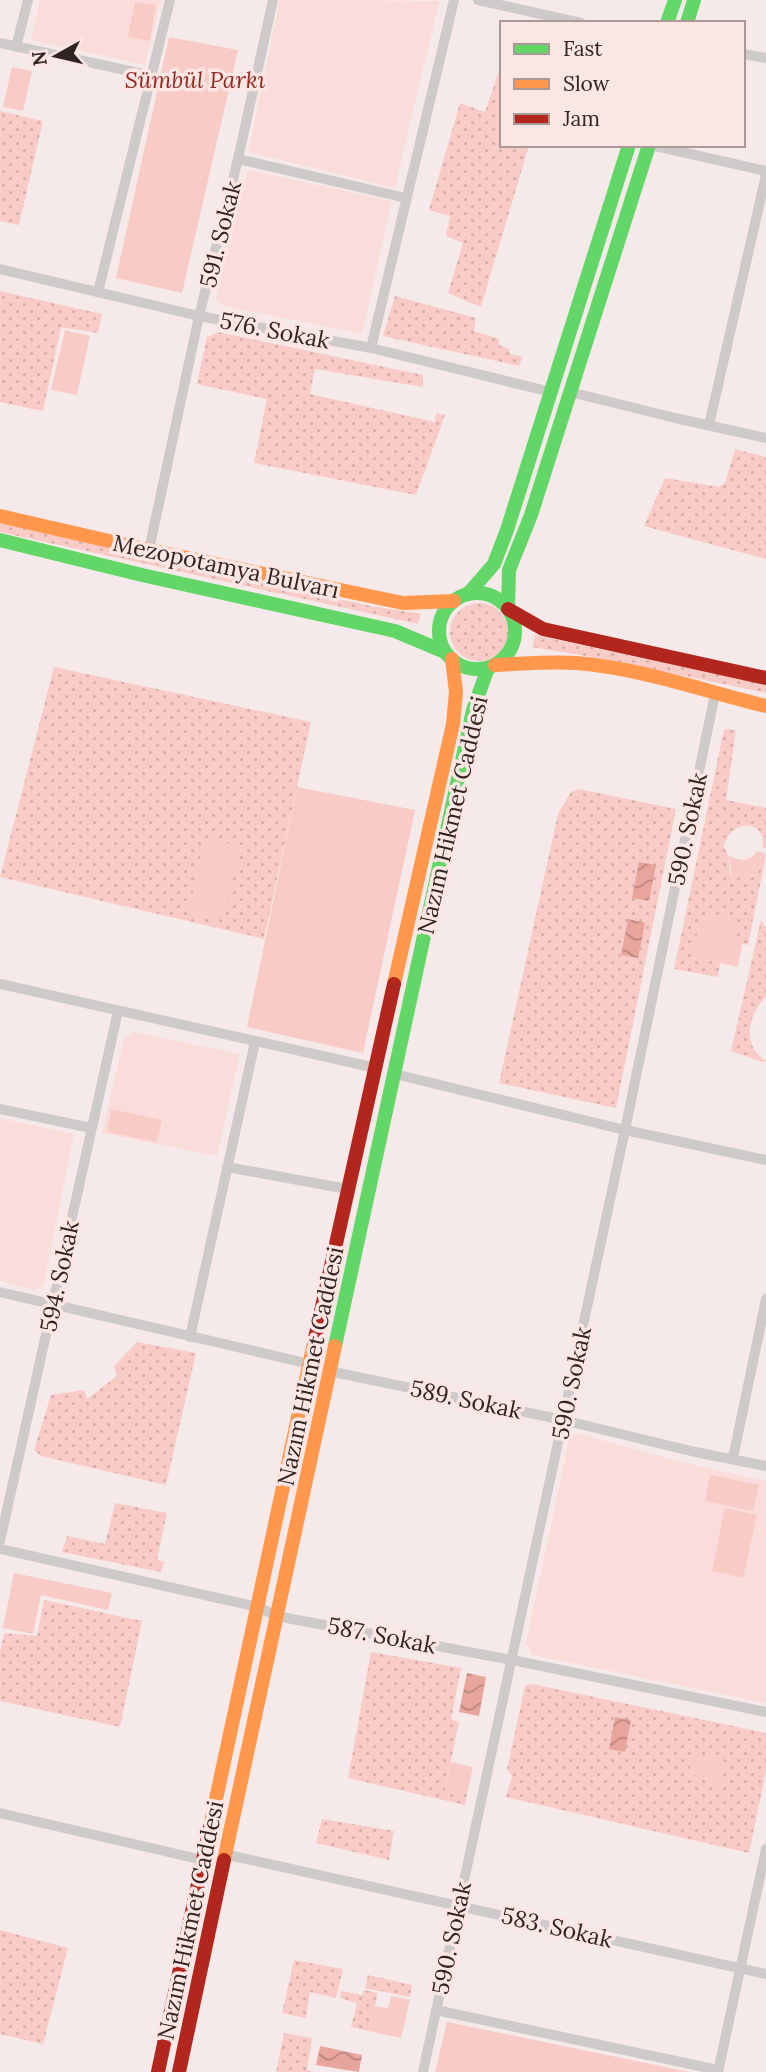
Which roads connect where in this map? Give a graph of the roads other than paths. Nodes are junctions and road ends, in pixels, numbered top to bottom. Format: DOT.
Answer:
graph roads {
  1 [pos="28,0"];
  2 [pos="170,0"];
  3 [pos="273,0"];
  4 [pos="454,0"];
  5 [pos="478,0"];
  6 [pos="675,0"];
  7 [pos="694,0"];
  8 [pos="572,21"];
  9 [pos="668,21"];
  10 [pos="688,21"];
  11 [pos="0,43"];
  12 [pos="16,47"];
  13 [pos="745,54"];
  14 [pos="766,58"];
  15 [pos="153,75"];
  16 [pos="628,147"];
  17 [pos="649,147"];
  18 [pos="658,147"];
  19 [pos="239,159"];
  20 [pos="766,173"];
  21 [pos="406,198"];
  22 [pos="0,269"];
  23 [pos="98,292"];
  24 [pos="199,316"];
  25 [pos="371,348"];
  26 [pos="551,391"];
  27 [pos="570,392"];
  28 [pos="709,425"];
  29 [pos="766,438"];
  30 [pos="0,516"];
  31 [pos="0,540"];
  32 [pos="149,550"];
  33 [pos="468,594"];
  34 [pos="454,601"];
  35 [pos="508,609"];
  36 [pos="449,656"];
  37 [pos="491,666"];
  38 [pos="766,678"];
  39 [pos="715,694"];
  40 [pos="766,706"];
  41 [pos="1,987"];
  42 [pos="118,1011"];
  43 [pos="255,1042"];
  44 [pos="376,1068"];
  45 [pos="395,1074"];
  46 [pos="0,1109"];
  47 [pos="91,1128"];
  48 [pos="625,1130"];
  49 [pos="766,1160"];
  50 [pos="227,1167"];
  51 [pos="347,1189"];
  52 [pos="0,1292"];
  53 [pos="766,1299"];
  54 [pos="53,1304"];
  55 [pos="762,1334"];
  56 [pos="190,1337"];
  57 [pos="310,1364"];
  58 [pos="329,1371"];
  59 [pos="563,1420"];
  60 [pos="733,1458"];
  61 [pos="766,1466"];
  62 [pos="0,1541"];
  63 [pos="0,1549"];
  64 [pos="258,1607"];
  65 [pos="276,1616"];
  66 [pos="512,1660"];
  67 [pos="766,1712"];
  68 [pos="0,1813"];
  69 [pos="766,1849"];
  70 [pos="224,1854"];
  71 [pos="203,1860"];
  72 [pos="458,1905"];
  73 [pos="740,1969"];
  74 [pos="766,1974"];
  75 [pos="436,2010"];
  76 [pos="718,2071"];
  77 [pos="158,2072"];
  78 [pos="179,2072"];
  79 [pos="423,2072"];
  1 -- 12 [label="street"];
  2 -- 15 [label="street"];
  3 -- 19 [label="street, 591. Sokak"];
  4 -- 21 [label="street"];
  5 -- 8 [label="street"];
  6 -- 9 [label="main road"];
  7 -- 10 [label="main road"];
  11 -- 12 [label="street"];
  12 -- 15 [label="street"];
  13 -- 14 [label="street"];
  15 -- 23 [label="street"];
  16 -- 26 [label="main road"];
  17 -- 27 [label="main road"];
  18 -- 20 [label="street"];
  19 -- 21 [label="street"];
  19 -- 24 [label="street, 591. Sokak"];
  20 -- 28 [label="street"];
  21 -- 25 [label="street"];
  22 -- 23 [label="street, 576. Sokak"];
  23 -- 24 [label="street, 576. Sokak"];
  24 -- 25 [label="street, 576. Sokak"];
  24 -- 32 [label="street, 591. Sokak"];
  25 -- 26 [label="street, 576. Sokak"];
  26 -- 33 [label="main road"];
  27 -- 28 [label="street"];
  27 -- 35 [label="main road"];
  28 -- 29 [label="street"];
  30 -- 32 [label="main road, Mezopotamya Bulvarı"];
  31 -- 36 [label="main road, Mezopotamya Bulvarı"];
  32 -- 34 [label="main road, Mezopotamya Bulvarı"];
  33 -- 34 [label="main road"];
  33 -- 35 [label="main road"];
  34 -- 36 [label="main road"];
  35 -- 37 [label="main road"];
  35 -- 38 [label="main road"];
  36 -- 37 [label="main road"];
  36 -- 44 [label="main road, Nazım Hikmet Caddesi"];
  37 -- 39 [label="main road"];
  37 -- 45 [label="main road, Nazım Hikmet Caddesi"];
  39 -- 40 [label="main road"];
  39 -- 48 [label="street, 590. Sokak"];
  41 -- 42 [label="street"];
  42 -- 43 [label="street"];
  42 -- 47 [label="street, 594. Sokak"];
  43 -- 44 [label="street"];
  43 -- 50 [label="street"];
  44 -- 51 [label="main road, Nazım Hikmet Caddesi"];
  45 -- 48 [label="street"];
  45 -- 58 [label="main road, Nazım Hikmet Caddesi"];
  46 -- 47 [label="street"];
  47 -- 54 [label="street, 594. Sokak"];
  48 -- 49 [label="street"];
  48 -- 59 [label="street, 590. Sokak"];
  50 -- 51 [label="street"];
  50 -- 56 [label="street"];
  51 -- 57 [label="main road, Nazım Hikmet Caddesi"];
  52 -- 54 [label="street"];
  53 -- 55 [label="street"];
  54 -- 56 [label="street"];
  54 -- 62 [label="street, 594. Sokak"];
  55 -- 60 [label="street"];
  56 -- 57 [label="street"];
  57 -- 64 [label="main road, Nazım Hikmet Caddesi"];
  58 -- 59 [label="street, 589. Sokak"];
  58 -- 65 [label="main road, Nazım Hikmet Caddesi"];
  59 -- 60 [label="street, 589. Sokak"];
  59 -- 66 [label="street, 590. Sokak"];
  60 -- 61 [label="street, 589. Sokak"];
  63 -- 64 [label="street, 587. Sokak"];
  64 -- 65 [label="street, 587. Sokak"];
  64 -- 71 [label="main road, Nazım Hikmet Caddesi"];
  65 -- 66 [label="street, 587. Sokak"];
  65 -- 70 [label="main road, Nazım Hikmet Caddesi"];
  66 -- 67 [label="street, 587. Sokak"];
  66 -- 72 [label="street, 590. Sokak"];
  68 -- 71 [label="street"];
  69 -- 73 [label="street"];
  70 -- 72 [label="street, 583. Sokak"];
  70 -- 78 [label="main road, Nazım Hikmet Caddesi"];
  71 -- 77 [label="main road, Nazım Hikmet Caddesi"];
  72 -- 73 [label="street, 583. Sokak"];
  72 -- 75 [label="street, 590. Sokak"];
  73 -- 74 [label="street, 583. Sokak"];
  73 -- 76 [label="street"];
  75 -- 76 [label="street"];
  75 -- 79 [label="street, 590. Sokak"];
}
